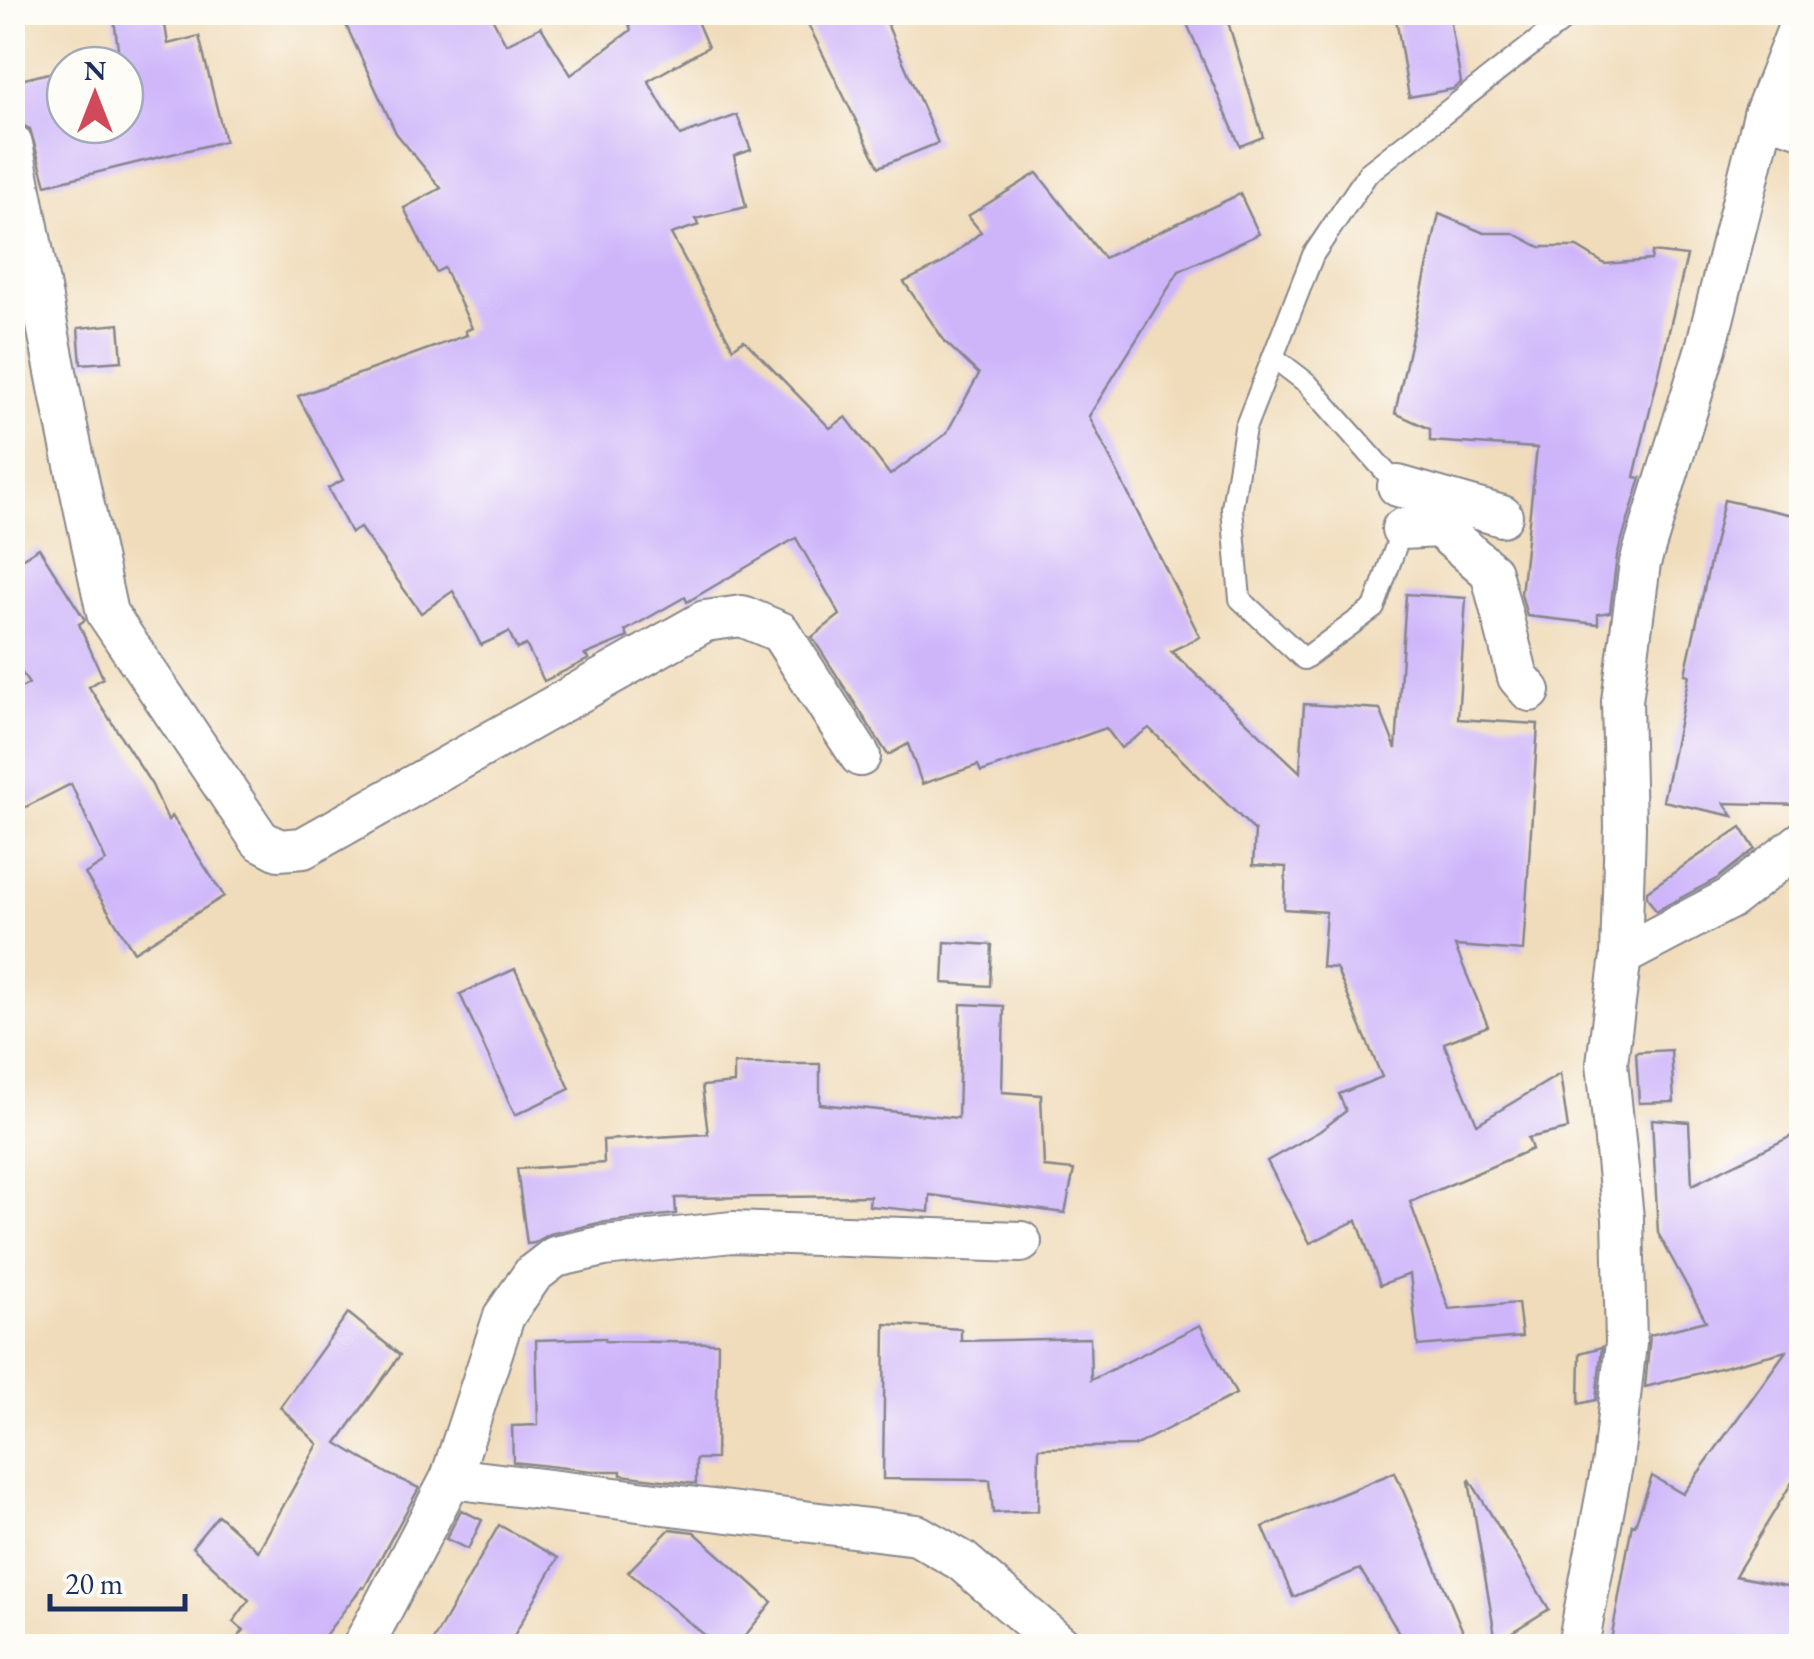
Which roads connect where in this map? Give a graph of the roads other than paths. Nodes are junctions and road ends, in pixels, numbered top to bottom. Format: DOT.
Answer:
graph roads {
  1 [pos="1574,12"];
  2 [pos="1802,19"];
  3 [pos="1783,121"];
  4 [pos="12,144"];
  5 [pos="20,232"];
  6 [pos="1273,357"];
  7 [pos="1398,486"];
  8 [pos="1502,516"];
  9 [pos="1402,529"];
  10 [pos="1530,691"];
  11 [pos="860,756"];
  12 [pos="1802,842"];
  13 [pos="1621,956"];
  14 [pos="1021,1242"];
  15 [pos="452,1478"];
  16 [pos="363,1646"];
  17 [pos="1061,1646"];
  18 [pos="1578,1646"];
  1 -- 6 [label="lane"];
  2 -- 3 [label="street"];
  3 -- 13 [label="street"];
  4 -- 5 [label="street"];
  5 -- 11 [label="street"];
  6 -- 7 [label="lane"];
  6 -- 9 [label="lane"];
  7 -- 8 [label="street"];
  7 -- 9 [label="lane"];
  9 -- 10 [label="street"];
  12 -- 13 [label="street"];
  13 -- 18 [label="street"];
  14 -- 15 [label="street"];
  15 -- 16 [label="street"];
  15 -- 17 [label="street"];
}
